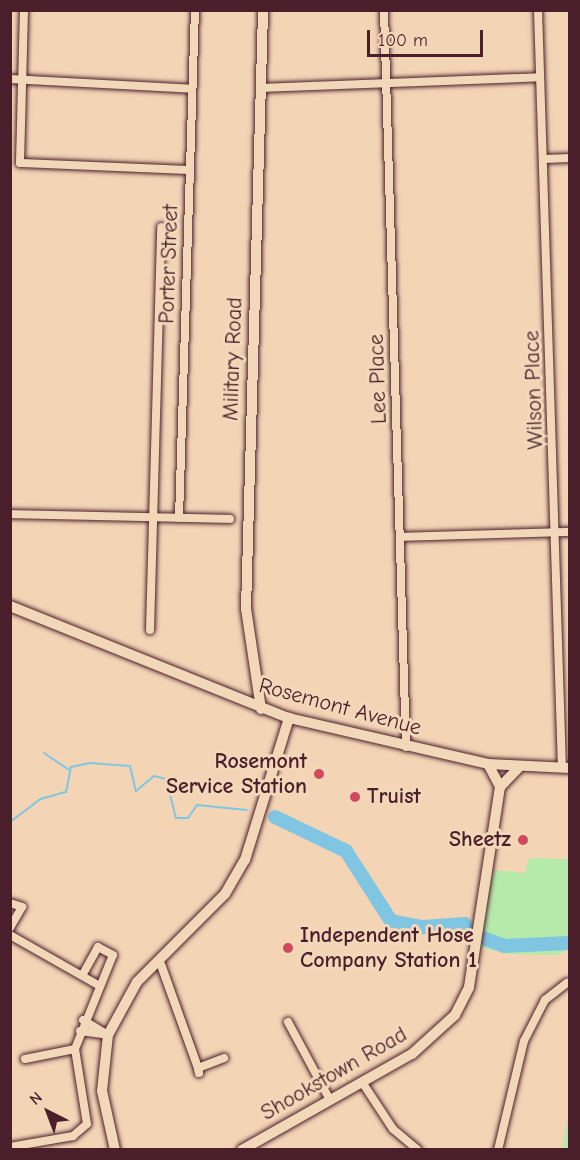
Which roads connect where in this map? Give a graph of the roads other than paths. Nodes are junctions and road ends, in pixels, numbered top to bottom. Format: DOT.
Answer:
graph roads {
  1 [pos="24,10"];
  2 [pos="195,10"];
  3 [pos="263,10"];
  4 [pos="384,10"];
  5 [pos="538,10"];
  6 [pos="540,77"];
  7 [pos="10,79"];
  8 [pos="22,83"];
  9 [pos="387,83"];
  10 [pos="10,87"];
  11 [pos="260,88"];
  12 [pos="192,89"];
  13 [pos="570,158"];
  14 [pos="544,159"];
  15 [pos="190,170"];
  16 [pos="161,227"];
  17 [pos="10,514"];
  18 [pos="151,517"];
  19 [pos="179,518"];
  20 [pos="230,519"];
  21 [pos="570,532"];
  22 [pos="556,533"];
  23 [pos="401,537"];
  24 [pos="10,606"];
  25 [pos="150,630"];
  26 [pos="261,709"];
  27 [pos="289,718"];
  28 [pos="406,747"];
  29 [pos="488,764"];
  30 [pos="519,767"];
  31 [pos="566,768"];
  32 [pos="500,788"];
  33 [pos="10,903"];
  34 [pos="10,928"];
  35 [pos="10,935"];
  36 [pos="161,963"];
  37 [pos="83,974"];
  38 [pos="567,984"];
  39 [pos="98,985"];
  40 [pos="83,1020"];
  41 [pos="288,1022"];
  42 [pos="80,1031"];
  43 [pos="108,1035"];
  44 [pos="75,1049"];
  45 [pos="224,1058"];
  46 [pos="25,1059"];
  47 [pos="362,1082"];
  48 [pos="330,1100"];
  49 [pos="10,1147"];
  50 [pos="116,1149"];
  51 [pos="242,1149"];
  52 [pos="418,1149"];
  53 [pos="498,1149"];
  1 -- 8 [label="street"];
  2 -- 12 [label="street, Porter Street"];
  3 -- 11 [label="street, Military Road"];
  4 -- 9 [label="street, Lee Place"];
  5 -- 6 [label="street, Wilson Place"];
  6 -- 9 [label="street"];
  6 -- 14 [label="street, Wilson Place"];
  7 -- 8 [label="street"];
  8 -- 10 [label="street"];
  8 -- 12 [label="street"];
  8 -- 15 [label="street"];
  9 -- 11 [label="street"];
  9 -- 23 [label="street, Lee Place"];
  11 -- 26 [label="street, Military Road"];
  12 -- 15 [label="street, Porter Street"];
  13 -- 14 [label="street"];
  14 -- 22 [label="street, Wilson Place"];
  15 -- 19 [label="street, Porter Street"];
  16 -- 18 [label="street"];
  17 -- 18 [label="street"];
  18 -- 19 [label="street"];
  18 -- 25 [label="street"];
  19 -- 20 [label="street"];
  21 -- 22 [label="street"];
  22 -- 23 [label="street"];
  22 -- 31 [label="street, Wilson Place"];
  23 -- 28 [label="street, Lee Place"];
  24 -- 26 [label="street, Rosemont Avenue"];
  26 -- 27 [label="street, Rosemont Avenue"];
  27 -- 28 [label="street, Rosemont Avenue"];
  27 -- 36 [label="street"];
  28 -- 29 [label="street, Rosemont Avenue"];
  29 -- 30 [label="street, Rosemont Avenue"];
  29 -- 32 [label="street"];
  30 -- 31 [label="street, Rosemont Avenue"];
  30 -- 32 [label="street"];
  32 -- 47 [label="street, Shookstown Road"];
  33 -- 34 [label="street"];
  35 -- 37 [label="street"];
  36 -- 43 [label="street"];
  36 -- 45 [label="street"];
  37 -- 39 [label="street"];
  37 -- 39 [label="street"];
  38 -- 53 [label="street"];
  39 -- 40 [label="street"];
  40 -- 42 [label="street"];
  40 -- 43 [label="street"];
  41 -- 48 [label="street"];
  42 -- 43 [label="street"];
  42 -- 44 [label="street"];
  43 -- 50 [label="street"];
  44 -- 46 [label="street"];
  44 -- 49 [label="street"];
  47 -- 48 [label="street, Shookstown Road"];
  47 -- 52 [label="street"];
  48 -- 51 [label="street, Shookstown Road"];
}
